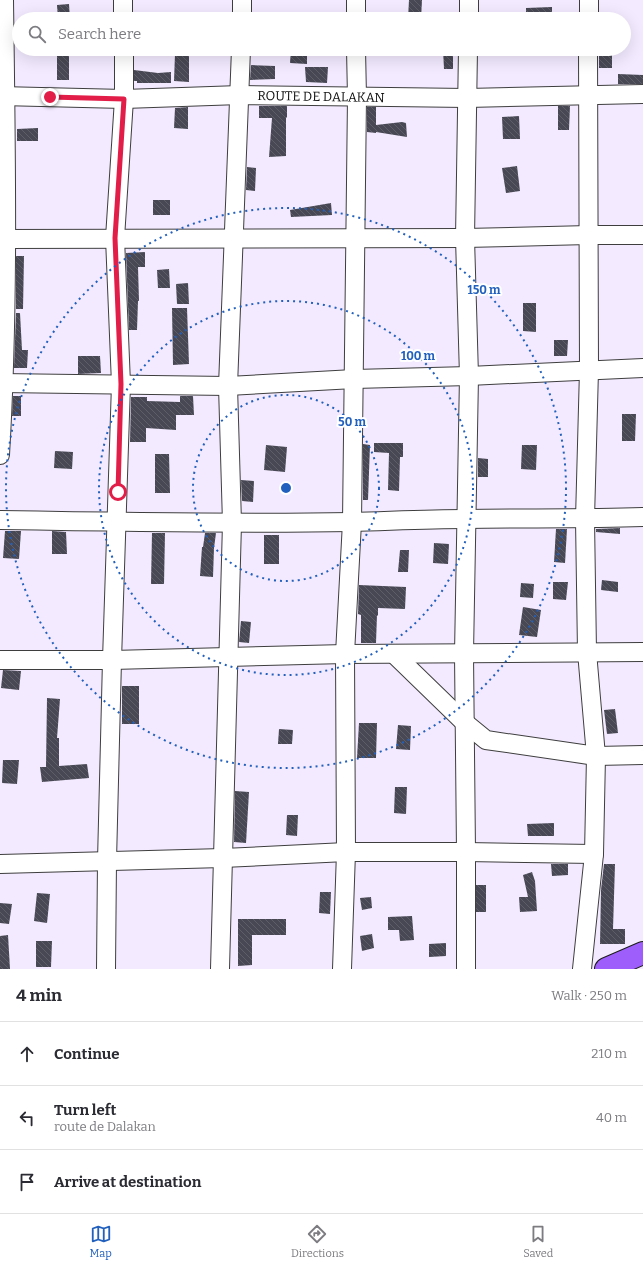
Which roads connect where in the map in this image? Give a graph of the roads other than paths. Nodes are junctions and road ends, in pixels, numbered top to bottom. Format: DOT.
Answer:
graph roads {
  1 [pos="4,0"];
  2 [pos="123,0"];
  3 [pos="242,0"];
  4 [pos="356,0"];
  5 [pos="469,0"];
  6 [pos="589,0"];
  7 [pos="123,12"];
  8 [pos="242,12"];
  9 [pos="356,12"];
  10 [pos="469,12"];
  11 [pos="589,12"];
  12 [pos="124,56"];
  13 [pos="241,56"];
  14 [pos="356,56"];
  15 [pos="468,56"];
  16 [pos="588,56"];
  17 [pos="643,94"];
  18 [pos="240,95"];
  19 [pos="587,95"];
  20 [pos="3,96"];
  21 [pos="357,97"];
  22 [pos="467,98"];
  23 [pos="124,99"];
  24 [pos="589,235"];
  25 [pos="643,236"];
  26 [pos="234,237"];
  27 [pos="115,238"];
  28 [pos="356,238"];
  29 [pos="465,238"];
  30 [pos="3,239"];
  31 [pos="643,368"];
  32 [pos="589,370"];
  33 [pos="469,376"];
  34 [pos="354,379"];
  35 [pos="2,383"];
  36 [pos="121,384"];
  37 [pos="228,386"];
  38 [pos="0,455"];
  39 [pos="643,518"];
  40 [pos="466,519"];
  41 [pos="585,519"];
  42 [pos="0,520"];
  43 [pos="117,522"];
  44 [pos="352,522"];
  45 [pos="232,523"];
  46 [pos="587,652"];
  47 [pos="643,652"];
  48 [pos="345,654"];
  49 [pos="464,654"];
  50 [pos="395,655"];
  51 [pos="229,658"];
  52 [pos="0,660"];
  53 [pos="112,660"];
  54 [pos="464,722"];
  55 [pos="596,756"];
  56 [pos="643,756"];
  57 [pos="346,852"];
  58 [pos="466,852"];
  59 [pos="594,854"];
  60 [pos="223,858"];
  61 [pos="107,861"];
  62 [pos="0,864"];
  63 [pos="643,953"];
  64 [pos="106,969"];
  65 [pos="220,969"];
  66 [pos="342,969"];
  67 [pos="466,969"];
  68 [pos="582,969"];
  69 [pos="606,969"];
  1 -- 20 [label="street"];
  2 -- 7 [label="street"];
  3 -- 8 [label="street"];
  4 -- 9 [label="street"];
  5 -- 10 [label="street"];
  6 -- 11 [label="street"];
  12 -- 23 [label="street"];
  13 -- 18 [label="street"];
  14 -- 21 [label="street"];
  15 -- 22 [label="street"];
  16 -- 19 [label="street"];
  17 -- 19 [label="street, ROUTE DE DALAKAN"];
  18 -- 21 [label="street, ROUTE DE DALAKAN"];
  18 -- 23 [label="street, ROUTE DE DALAKAN"];
  18 -- 26 [label="street"];
  19 -- 22 [label="street, ROUTE DE DALAKAN"];
  19 -- 24 [label="street"];
  20 -- 23 [label="street, ROUTE DE DALAKAN"];
  20 -- 30 [label="street"];
  21 -- 22 [label="street, ROUTE DE DALAKAN"];
  21 -- 28 [label="street"];
  22 -- 29 [label="street"];
  23 -- 27 [label="street"];
  24 -- 25 [label="street"];
  24 -- 29 [label="street"];
  24 -- 32 [label="street"];
  26 -- 27 [label="street"];
  26 -- 28 [label="street"];
  26 -- 37 [label="street"];
  27 -- 30 [label="street"];
  27 -- 36 [label="street"];
  28 -- 29 [label="street"];
  28 -- 34 [label="street"];
  29 -- 33 [label="street"];
  30 -- 35 [label="street"];
  31 -- 32 [label="street"];
  32 -- 33 [label="street"];
  32 -- 41 [label="street"];
  33 -- 34 [label="street"];
  33 -- 40 [label="street"];
  34 -- 37 [label="street"];
  34 -- 44 [label="street"];
  35 -- 36 [label="street"];
  35 -- 38 [label="street"];
  36 -- 37 [label="street"];
  36 -- 43 [label="street"];
  37 -- 45 [label="street"];
  39 -- 41 [label="street"];
  40 -- 41 [label="street"];
  40 -- 44 [label="street"];
  40 -- 49 [label="street"];
  41 -- 46 [label="street"];
  42 -- 43 [label="street"];
  43 -- 45 [label="street"];
  43 -- 53 [label="street"];
  44 -- 45 [label="street"];
  44 -- 48 [label="street"];
  45 -- 51 [label="street"];
  46 -- 47 [label="street"];
  46 -- 49 [label="street"];
  46 -- 55 [label="street"];
  48 -- 50 [label="street"];
  48 -- 51 [label="street"];
  48 -- 57 [label="street"];
  49 -- 50 [label="street"];
  49 -- 54 [label="street"];
  50 -- 54 [label="street"];
  51 -- 53 [label="street"];
  51 -- 60 [label="street"];
  52 -- 53 [label="street"];
  53 -- 61 [label="street"];
  54 -- 55 [label="street"];
  54 -- 58 [label="street"];
  55 -- 56 [label="street"];
  55 -- 59 [label="street"];
  57 -- 58 [label="street"];
  57 -- 60 [label="street"];
  57 -- 66 [label="street"];
  58 -- 59 [label="street"];
  58 -- 67 [label="street"];
  59 -- 68 [label="street"];
  60 -- 61 [label="street"];
  60 -- 65 [label="street"];
  61 -- 62 [label="street"];
  61 -- 64 [label="street"];
  63 -- 69 [label="main road"];
}
